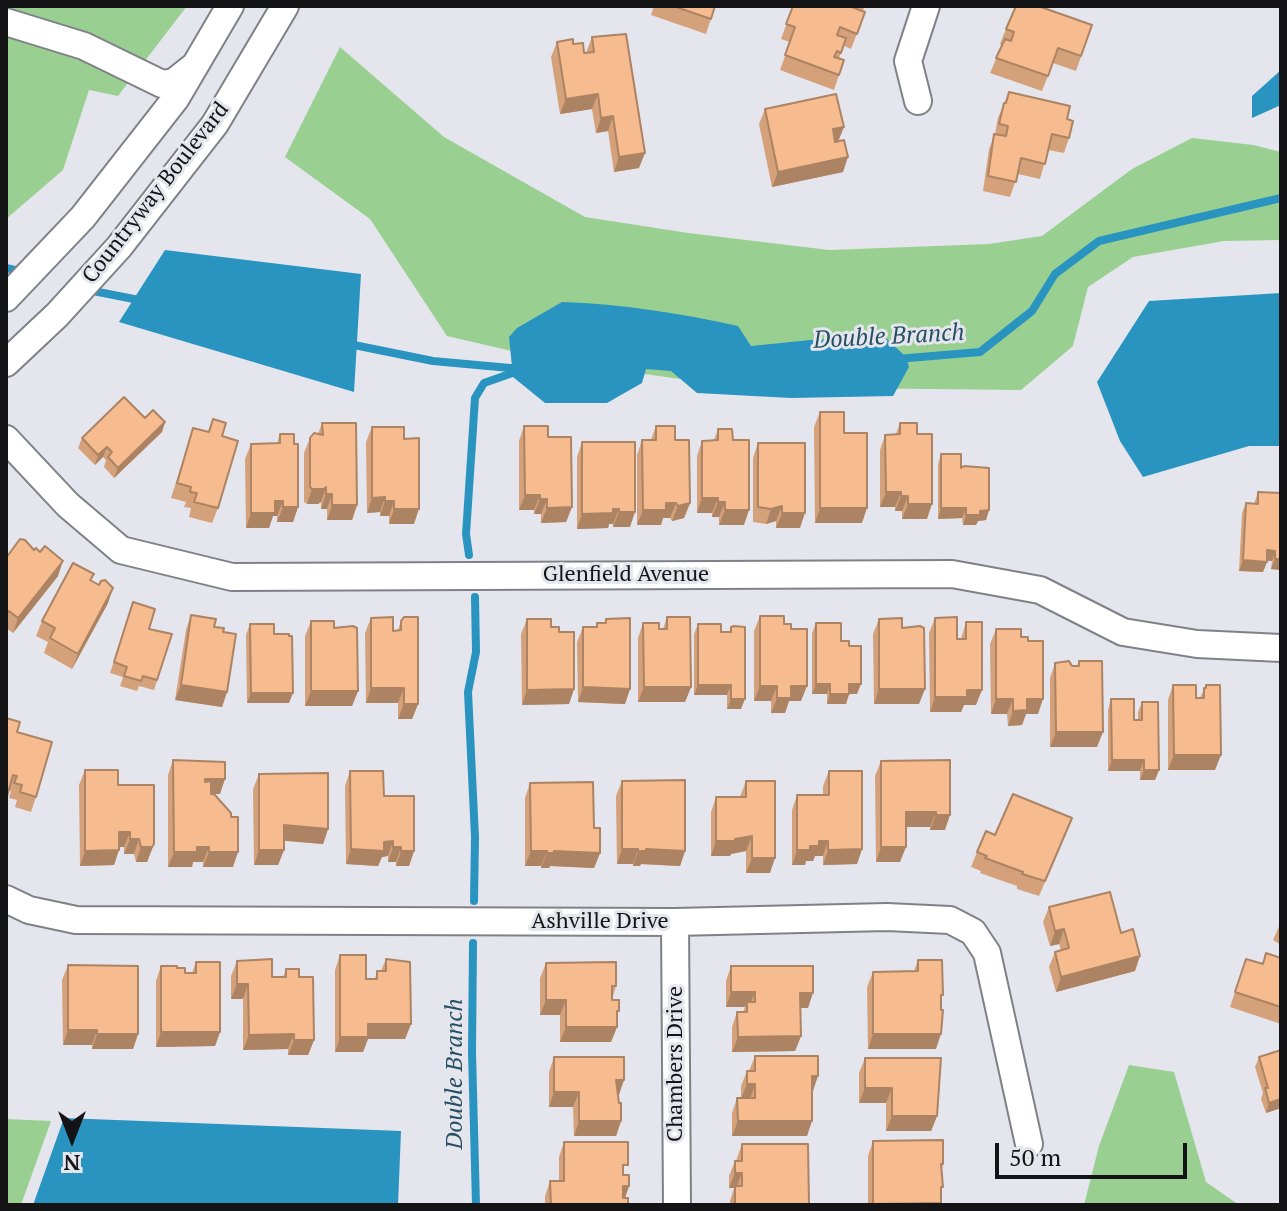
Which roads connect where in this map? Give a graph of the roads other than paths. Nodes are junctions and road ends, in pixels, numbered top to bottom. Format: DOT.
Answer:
graph roads {
  1 [pos="230,6"];
  2 [pos="285,6"];
  3 [pos="926,6"];
  4 [pos="6,22"];
  5 [pos="196,65"];
  6 [pos="148,79"];
  7 [pos="918,101"];
  8 [pos="148,134"];
  9 [pos="6,298"];
  10 [pos="6,363"];
  11 [pos="6,439"];
  12 [pos="1281,648"];
  13 [pos="6,899"];
  14 [pos="675,922"];
  15 [pos="1029,1144"];
  16 [pos="677,1205"];
  1 -- 5 [label="street, Countryway Boulevard"];
  2 -- 10 [label="street, Countryway Boulevard"];
  3 -- 7 [label="street"];
  4 -- 6 [label="street"];
  5 -- 6 [label="street"];
  5 -- 8 [label="street, Countryway Boulevard"];
  6 -- 8 [label="street"];
  8 -- 9 [label="street, Countryway Boulevard"];
  11 -- 12 [label="street, Glenfield Avenue"];
  13 -- 14 [label="street, Ashville Drive"];
  14 -- 15 [label="street, Ashville Drive"];
  14 -- 16 [label="street, Chambers Drive"];
}
